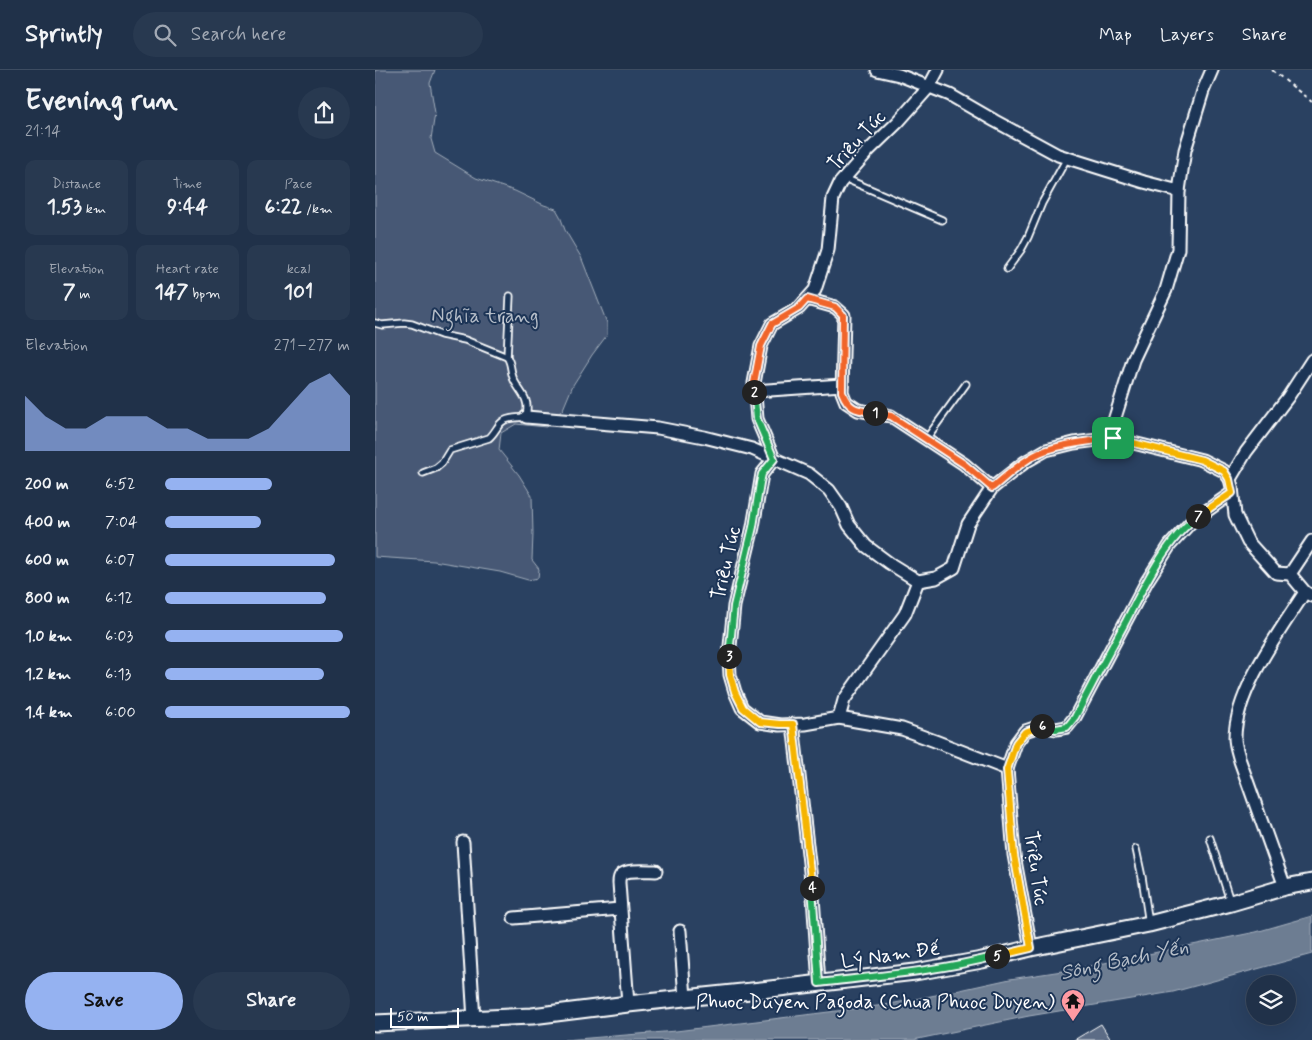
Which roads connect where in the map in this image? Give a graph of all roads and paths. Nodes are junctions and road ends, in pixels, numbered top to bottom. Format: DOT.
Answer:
graph roads {
  1 [pos="877,70"];
  2 [pos="938,70"];
  3 [pos="1213,70"];
  4 [pos="1272,70"];
  5 [pos="929,87"];
  6 [pos="1312,102"];
  7 [pos="1067,158"];
  8 [pos="844,178"];
  9 [pos="1179,191"];
  10 [pos="943,220"];
  11 [pos="1007,269"];
  12 [pos="510,296"];
  13 [pos="807,299"];
  14 [pos="375,324"];
  15 [pos="507,357"];
  16 [pos="1312,360"];
  17 [pos="966,384"];
  18 [pos="842,385"];
  19 [pos="754,391"];
  20 [pos="526,418"];
  21 [pos="1113,438"];
  22 [pos="926,439"];
  23 [pos="774,459"];
  24 [pos="423,473"];
  25 [pos="1229,479"];
  26 [pos="992,488"];
  27 [pos="1232,493"];
  28 [pos="1312,541"];
  29 [pos="1290,574"];
  30 [pos="919,581"];
  31 [pos="1308,594"];
  32 [pos="839,718"];
  33 [pos="793,724"];
  34 [pos="1007,770"];
  35 [pos="1210,838"];
  36 [pos="463,842"];
  37 [pos="1136,849"];
  38 [pos="656,871"];
  39 [pos="1312,882"];
  40 [pos="1285,887"];
  41 [pos="1231,903"];
  42 [pos="620,909"];
  43 [pos="515,918"];
  44 [pos="1149,924"];
  45 [pos="680,931"];
  46 [pos="1031,948"];
  47 [pos="819,983"];
  48 [pos="685,998"];
  49 [pos="628,1004"];
  50 [pos="473,1020"];
  51 [pos="375,1023"];
  1 -- 5 [label="street"];
  2 -- 5 [label="street, Triệu Túc"];
  3 -- 9 [label="street"];
  4 -- 6 [label="path"];
  5 -- 7 [label="street"];
  5 -- 8 [label="street, Triệu Túc"];
  7 -- 9 [label="street"];
  7 -- 11 [label="lane"];
  8 -- 10 [label="lane"];
  8 -- 13 [label="street, Triệu Túc"];
  9 -- 21 [label="street"];
  12 -- 15 [label="lane"];
  13 -- 18 [label="street"];
  13 -- 19 [label="street, Triệu Túc"];
  14 -- 15 [label="lane"];
  15 -- 20 [label="lane"];
  16 -- 25 [label="street"];
  17 -- 22 [label="lane"];
  18 -- 19 [label="street"];
  18 -- 22 [label="street"];
  19 -- 23 [label="street, Triệu Túc"];
  20 -- 23 [label="street"];
  20 -- 24 [label="lane"];
  21 -- 25 [label="street"];
  21 -- 26 [label="street"];
  22 -- 26 [label="street"];
  23 -- 30 [label="street"];
  23 -- 33 [label="street, Triệu Túc"];
  25 -- 27 [label="street"];
  26 -- 30 [label="street"];
  27 -- 29 [label="street"];
  27 -- 34 [label="street"];
  28 -- 29 [label="street"];
  29 -- 31 [label="street"];
  30 -- 32 [label="street"];
  31 -- 40 [label="street"];
  32 -- 33 [label="street, Triệu Túc"];
  32 -- 34 [label="street, Triệu Túc"];
  33 -- 47 [label="street"];
  34 -- 46 [label="street, Triệu Túc"];
  35 -- 41 [label="lane"];
  36 -- 50 [label="street"];
  37 -- 44 [label="lane"];
  38 -- 42 [label="street"];
  39 -- 40 [label="street, Lý Nam Đế"];
  40 -- 41 [label="street, Lý Nam Đế"];
  41 -- 44 [label="street, Lý Nam Đế"];
  42 -- 43 [label="street"];
  42 -- 49 [label="street"];
  44 -- 46 [label="street, Lý Nam Đế"];
  45 -- 48 [label="street"];
  46 -- 47 [label="street, Lý Nam Đế"];
  47 -- 48 [label="street, Lý Nam Đế"];
  48 -- 49 [label="street, Lý Nam Đế"];
  49 -- 50 [label="street, Lý Nam Đế"];
  50 -- 51 [label="street, Lý Nam Đế"];
}
